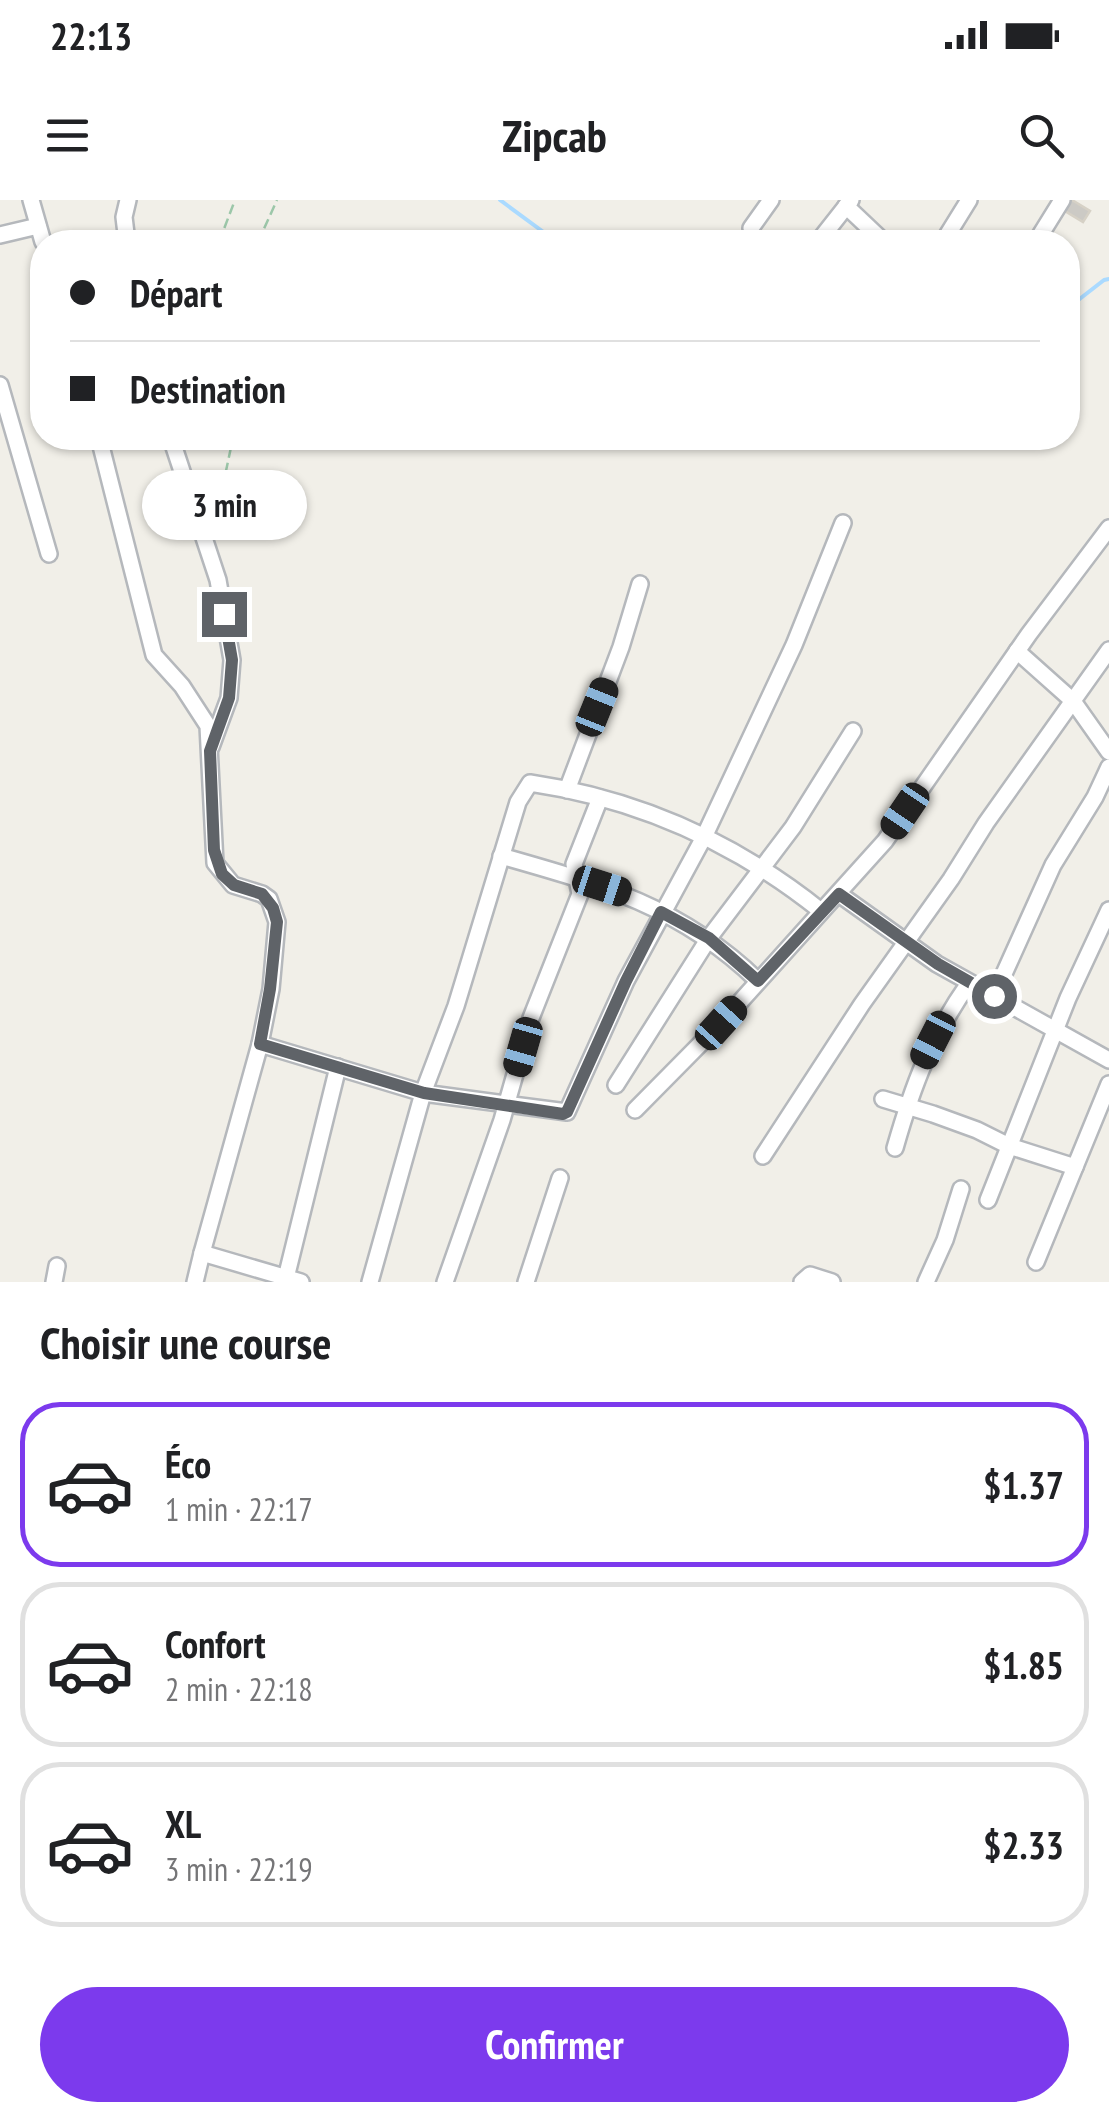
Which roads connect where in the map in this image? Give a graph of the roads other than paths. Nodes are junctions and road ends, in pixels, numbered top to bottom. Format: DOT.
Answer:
graph roads {
  1 [pos="31,200"];
  2 [pos="128,200"];
  3 [pos="771,200"];
  4 [pos="968,200"];
  5 [pos="1062,200"];
  6 [pos="849,203"];
  7 [pos="38,226"];
  8 [pos="751,228"];
  9 [pos="39,230"];
  10 [pos="125,230"];
  11 [pos="828,230"];
  12 [pos="873,230"];
  13 [pos="949,230"];
  14 [pos="1043,230"];
  15 [pos="0,234"];
  16 [pos="0,385"];
  17 [pos="102,450"];
  18 [pos="175,450"];
  19 [pos="844,524"];
  20 [pos="1109,528"];
  21 [pos="49,554"];
  22 [pos="640,584"];
  23 [pos="1109,650"];
  24 [pos="1017,651"];
  25 [pos="1073,701"];
  26 [pos="852,731"];
  27 [pos="210,751"];
  28 [pos="1109,752"];
  29 [pos="1109,767"];
  30 [pos="567,790"];
  31 [pos="600,798"];
  32 [pos="704,838"];
  33 [pos="501,856"];
  34 [pos="762,869"];
  35 [pos="578,878"];
  36 [pos="839,894"];
  37 [pos="1109,910"];
  38 [pos="821,911"];
  39 [pos="661,912"];
  40 [pos="709,938"];
  41 [pos="906,942"];
  42 [pos="758,981"];
  43 [pos="969,983"];
  44 [pos="994,996"];
  45 [pos="1055,1030"];
  46 [pos="260,1044"];
  47 [pos="1109,1060"];
  48 [pos="338,1066"];
  49 [pos="1109,1084"];
  50 [pos="616,1086"];
  51 [pos="424,1093"];
  52 [pos="883,1099"];
  53 [pos="506,1106"];
  54 [pos="907,1107"];
  55 [pos="635,1110"];
  56 [pos="1009,1146"];
  57 [pos="896,1148"];
  58 [pos="763,1156"];
  59 [pos="1075,1167"];
  60 [pos="560,1178"];
  61 [pos="961,1189"];
  62 [pos="988,1200"];
  63 [pos="202,1253"];
  64 [pos="1036,1262"];
  65 [pos="291,1281"];
  66 [pos="196,1282"];
  67 [pos="370,1282"];
  68 [pos="445,1282"];
  69 [pos="526,1282"];
  70 [pos="802,1282"];
  71 [pos="832,1282"];
  72 [pos="926,1282"];
  1 -- 7 [label="street"];
  2 -- 10 [label="street"];
  3 -- 8 [label="street"];
  4 -- 13 [label="street"];
  5 -- 14 [label="street"];
  6 -- 11 [label="street"];
  6 -- 12 [label="street"];
  7 -- 9 [label="street"];
  7 -- 15 [label="street"];
  16 -- 21 [label="street"];
  17 -- 27 [label="street"];
  18 -- 27 [label="street"];
  19 -- 32 [label="street"];
  20 -- 24 [label="street"];
  22 -- 30 [label="street"];
  23 -- 25 [label="street"];
  24 -- 25 [label="street"];
  24 -- 36 [label="street"];
  25 -- 28 [label="street"];
  25 -- 41 [label="street"];
  26 -- 34 [label="street"];
  27 -- 46 [label="street"];
  29 -- 44 [label="street"];
  30 -- 31 [label="street"];
  30 -- 33 [label="street"];
  31 -- 32 [label="street"];
  31 -- 35 [label="street"];
  32 -- 34 [label="street"];
  32 -- 39 [label="street"];
  33 -- 35 [label="street"];
  33 -- 51 [label="street"];
  34 -- 38 [label="street"];
  34 -- 40 [label="street"];
  35 -- 39 [label="street"];
  35 -- 53 [label="street"];
  36 -- 38 [label="street"];
  36 -- 41 [label="street"];
  37 -- 45 [label="street"];
  38 -- 42 [label="street"];
  39 -- 40 [label="street"];
  39 -- 53 [label="street"];
  40 -- 42 [label="street"];
  40 -- 50 [label="street"];
  41 -- 43 [label="street"];
  41 -- 58 [label="street"];
  42 -- 55 [label="street"];
  43 -- 44 [label="street"];
  43 -- 54 [label="street"];
  44 -- 45 [label="street"];
  45 -- 47 [label="street"];
  45 -- 56 [label="street"];
  46 -- 48 [label="street"];
  46 -- 63 [label="street"];
  48 -- 51 [label="street"];
  48 -- 65 [label="street"];
  49 -- 59 [label="street"];
  51 -- 53 [label="street"];
  51 -- 67 [label="street"];
  52 -- 54 [label="street"];
  53 -- 68 [label="street"];
  54 -- 56 [label="street"];
  54 -- 57 [label="street"];
  56 -- 59 [label="street"];
  56 -- 62 [label="street"];
  59 -- 64 [label="street"];
  60 -- 69 [label="street"];
  61 -- 72 [label="street"];
  63 -- 65 [label="street"];
  63 -- 66 [label="street"];
  70 -- 71 [label="street"];
}
